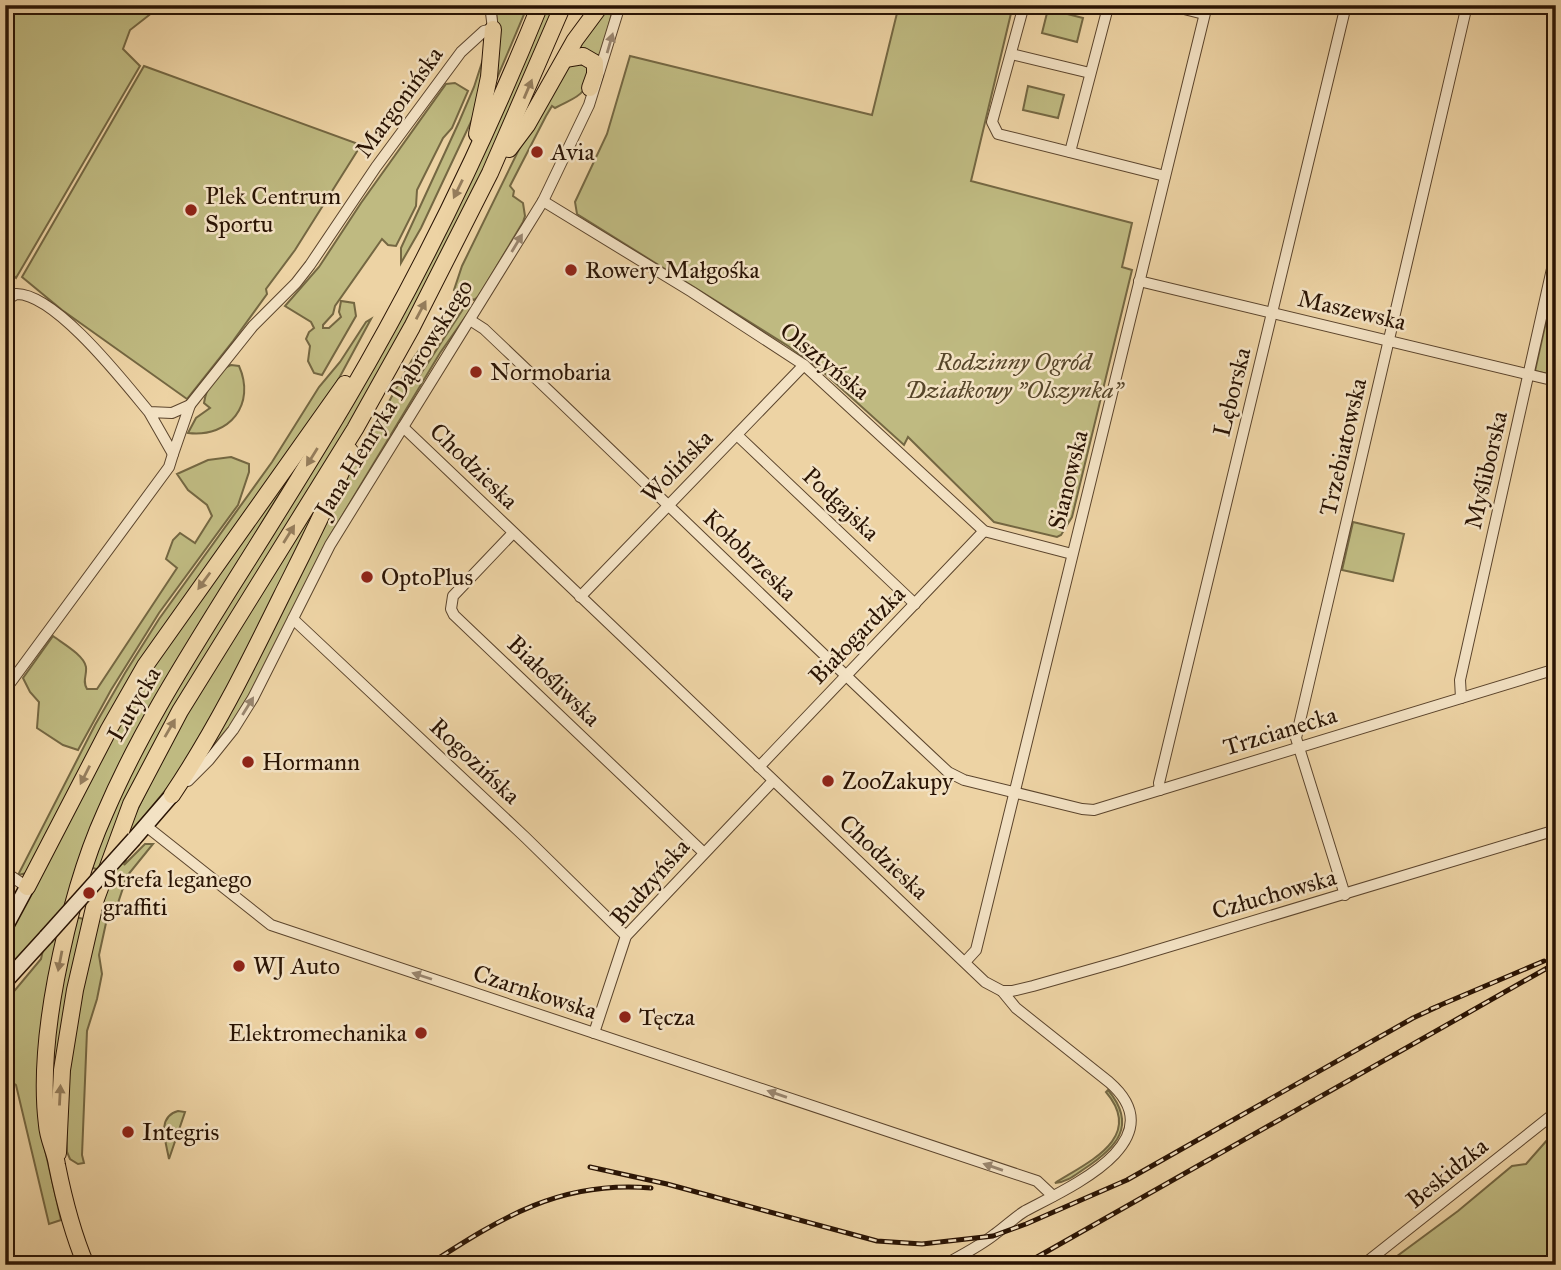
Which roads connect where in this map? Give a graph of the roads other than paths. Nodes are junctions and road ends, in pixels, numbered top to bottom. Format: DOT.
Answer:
graph roads {
  1 [pos="490,5"];
  2 [pos="540,5"];
  3 [pos="563,5"];
  4 [pos="601,5"];
  5 [pos="620,5"];
  6 [pos="1024,5"];
  7 [pos="1168,5"];
  8 [pos="1346,5"];
  9 [pos="1467,5"];
  10 [pos="1205,9"];
  11 [pos="1107,11"];
  12 [pos="493,29"];
  13 [pos="1011,54"];
  14 [pos="565,59"];
  15 [pos="1090,73"];
  16 [pos="590,88"];
  17 [pos="1070,152"];
  18 [pos="471,163"];
  19 [pos="490,173"];
  20 [pos="1165,176"];
  21 [pos="543,201"];
  22 [pos="1556,251"];
  23 [pos="1139,281"];
  24 [pos="1553,281"];
  25 [pos="5,301"];
  26 [pos="395,313"];
  27 [pos="1273,313"];
  28 [pos="470,320"];
  29 [pos="1389,340"];
  30 [pos="804,365"];
  31 [pos="1528,374"];
  32 [pos="1556,381"];
  33 [pos="190,405"];
  34 [pos="149,412"];
  35 [pos="364,412"];
  36 [pos="403,427"];
  37 [pos="737,435"];
  38 [pos="173,454"];
  39 [pos="669,505"];
  40 [pos="984,531"];
  41 [pos="513,533"];
  42 [pos="1072,554"];
  43 [pos="580,597"];
  44 [pos="915,604"];
  45 [pos="293,619"];
  46 [pos="1556,669"];
  47 [pos="846,677"];
  48 [pos="5,690"];
  49 [pos="1461,698"];
  50 [pos="1299,747"];
  51 [pos="760,767"];
  52 [pos="773,781"];
  53 [pos="1160,790"];
  54 [pos="1016,792"];
  55 [pos="172,795"];
  56 [pos="146,826"];
  57 [pos="1556,830"];
  58 [pos="703,852"];
  59 [pos="5,872"];
  60 [pos="27,887"];
  61 [pos="1345,895"];
  62 [pos="5,928"];
  63 [pos="626,936"];
  64 [pos="965,962"];
  65 [pos="5,982"];
  66 [pos="1002,991"];
  67 [pos="594,1033"];
  68 [pos="1556,1112"];
  69 [pos="57,1163"];
  70 [pos="1053,1196"];
  71 [pos="86,1265"];
  72 [pos="944,1265"];
  73 [pos="1363,1265"];
  1 -- 12 [label="street"];
  2 -- 18 [label="main road, Jana Henryka Dąbrowskiego"];
  19 -- 3 [label="main road, Jana Henryka Dąbrowskiego, one-way"];
  4 -- 14 [label="main road"];
  21 -- 5 [label="street, Jana Henryka Dąbrowskiego, one-way"];
  6 -- 13 [label="street"];
  7 -- 10 [label="street"];
  8 -- 27 [label="street, Lęborska"];
  9 -- 29 [label="street, Trzebiatowska"];
  10 -- 20 [label="street, Sianowska"];
  11 -- 15 [label="street"];
  12 -- 18 [label="main road"];
  12 -- 33 [label="street, Margonińska"];
  13 -- 15 [label="street"];
  13 -- 17 [label="street"];
  14 -- 16 [label="main road"];
  14 -- 19 [label="main road"];
  15 -- 17 [label="street"];
  17 -- 20 [label="street"];
  18 -- 26 [label="main road, Jana Henryka Dąbrowskiego, one-way"];
  35 -- 19 [label="main road, Jana Henryka Dąbrowskiego, one-way"];
  20 -- 23 [label="street, Sianowska"];
  28 -- 21 [label="street, Jana Henryka Dąbrowskiego, one-way"];
  21 -- 30 [label="street, Olsztyńska"];
  22 -- 24 [label="street, Myśliborska"];
  23 -- 27 [label="street, Maszewska"];
  23 -- 42 [label="street, Sianowska"];
  24 -- 31 [label="street, Myśliborska"];
  25 -- 34 [label="street"];
  26 -- 60 [label="main road, one-way"];
  26 -- 69 [label="main road, Lutycka, one-way"];
  27 -- 29 [label="street, Maszewska"];
  27 -- 53 [label="street, Lęborska"];
  28 -- 36 [label="street, Jana Henryka Dąbrowskiego"];
  28 -- 39 [label="street, Kołobrzeska"];
  29 -- 31 [label="street, Maszewska"];
  29 -- 50 [label="street, Trzebiatowska"];
  30 -- 37 [label="street, Wolińska"];
  30 -- 40 [label="street, Olsztyńska"];
  31 -- 32 [label="street, Maszewska"];
  31 -- 49 [label="street, Myśliborska"];
  33 -- 34 [label="street"];
  33 -- 38 [label="street, Margonińska"];
  34 -- 38 [label="street"];
  35 -- 55 [label="main road"];
  69 -- 35 [label="main road, Lutycka, one-way"];
  36 -- 41 [label="street, Chodzieska"];
  36 -- 45 [label="street, Jana Henryka Dąbrowskiego"];
  37 -- 39 [label="street, Wolińska"];
  37 -- 44 [label="street, Podgajska"];
  38 -- 48 [label="street, Margonińska"];
  39 -- 43 [label="street, Wolińska"];
  39 -- 47 [label="street, Kołobrzeska"];
  40 -- 42 [label="street, Olsztyńska"];
  40 -- 44 [label="street, Białogardzka"];
  41 -- 43 [label="street, Chodzieska"];
  41 -- 58 [label="street, Białośliwska"];
  42 -- 54 [label="street, Sianowska"];
  43 -- 51 [label="street, Chodzieska"];
  44 -- 47 [label="street, Białogardzka"];
  55 -- 45 [label="street, Jana Henryka Dąbrowskiego, one-way"];
  45 -- 63 [label="street, Rogozińska"];
  46 -- 49 [label="street, Trzcianecka"];
  47 -- 51 [label="street, Białogardzka"];
  47 -- 54 [label="street, Kołobrzeska"];
  49 -- 50 [label="street, Trzcianecka"];
  50 -- 53 [label="street, Trzcianecka"];
  50 -- 61 [label="street, Trzebiatowska"];
  51 -- 52 [label="street, Chodzieska"];
  52 -- 58 [label="street, Budzyńska"];
  52 -- 64 [label="street, Chodzieska"];
  53 -- 54 [label="street, Trzcianecka"];
  54 -- 64 [label="street, Sianowska"];
  55 -- 56 [label="main road"];
  56 -- 65 [label="main road, bridge"];
  67 -- 56 [label="street, Czarnkowska, one-way"];
  57 -- 61 [label="street, Człuchowska"];
  58 -- 63 [label="street, Budzyńska"];
  59 -- 60 [label="street"];
  60 -- 62 [label="main road"];
  61 -- 66 [label="street, Człuchowska"];
  63 -- 67 [label="street, Budzyńska"];
  64 -- 66 [label="street, Chodzieska"];
  66 -- 70 [label="street, Chodzieska"];
  70 -- 67 [label="street, Czarnkowska, one-way"];
  68 -- 73 [label="street, Beskidzka"];
  69 -- 71 [label="main road, Lutycka"];
  70 -- 72 [label="street, Chodzieska"];
}
